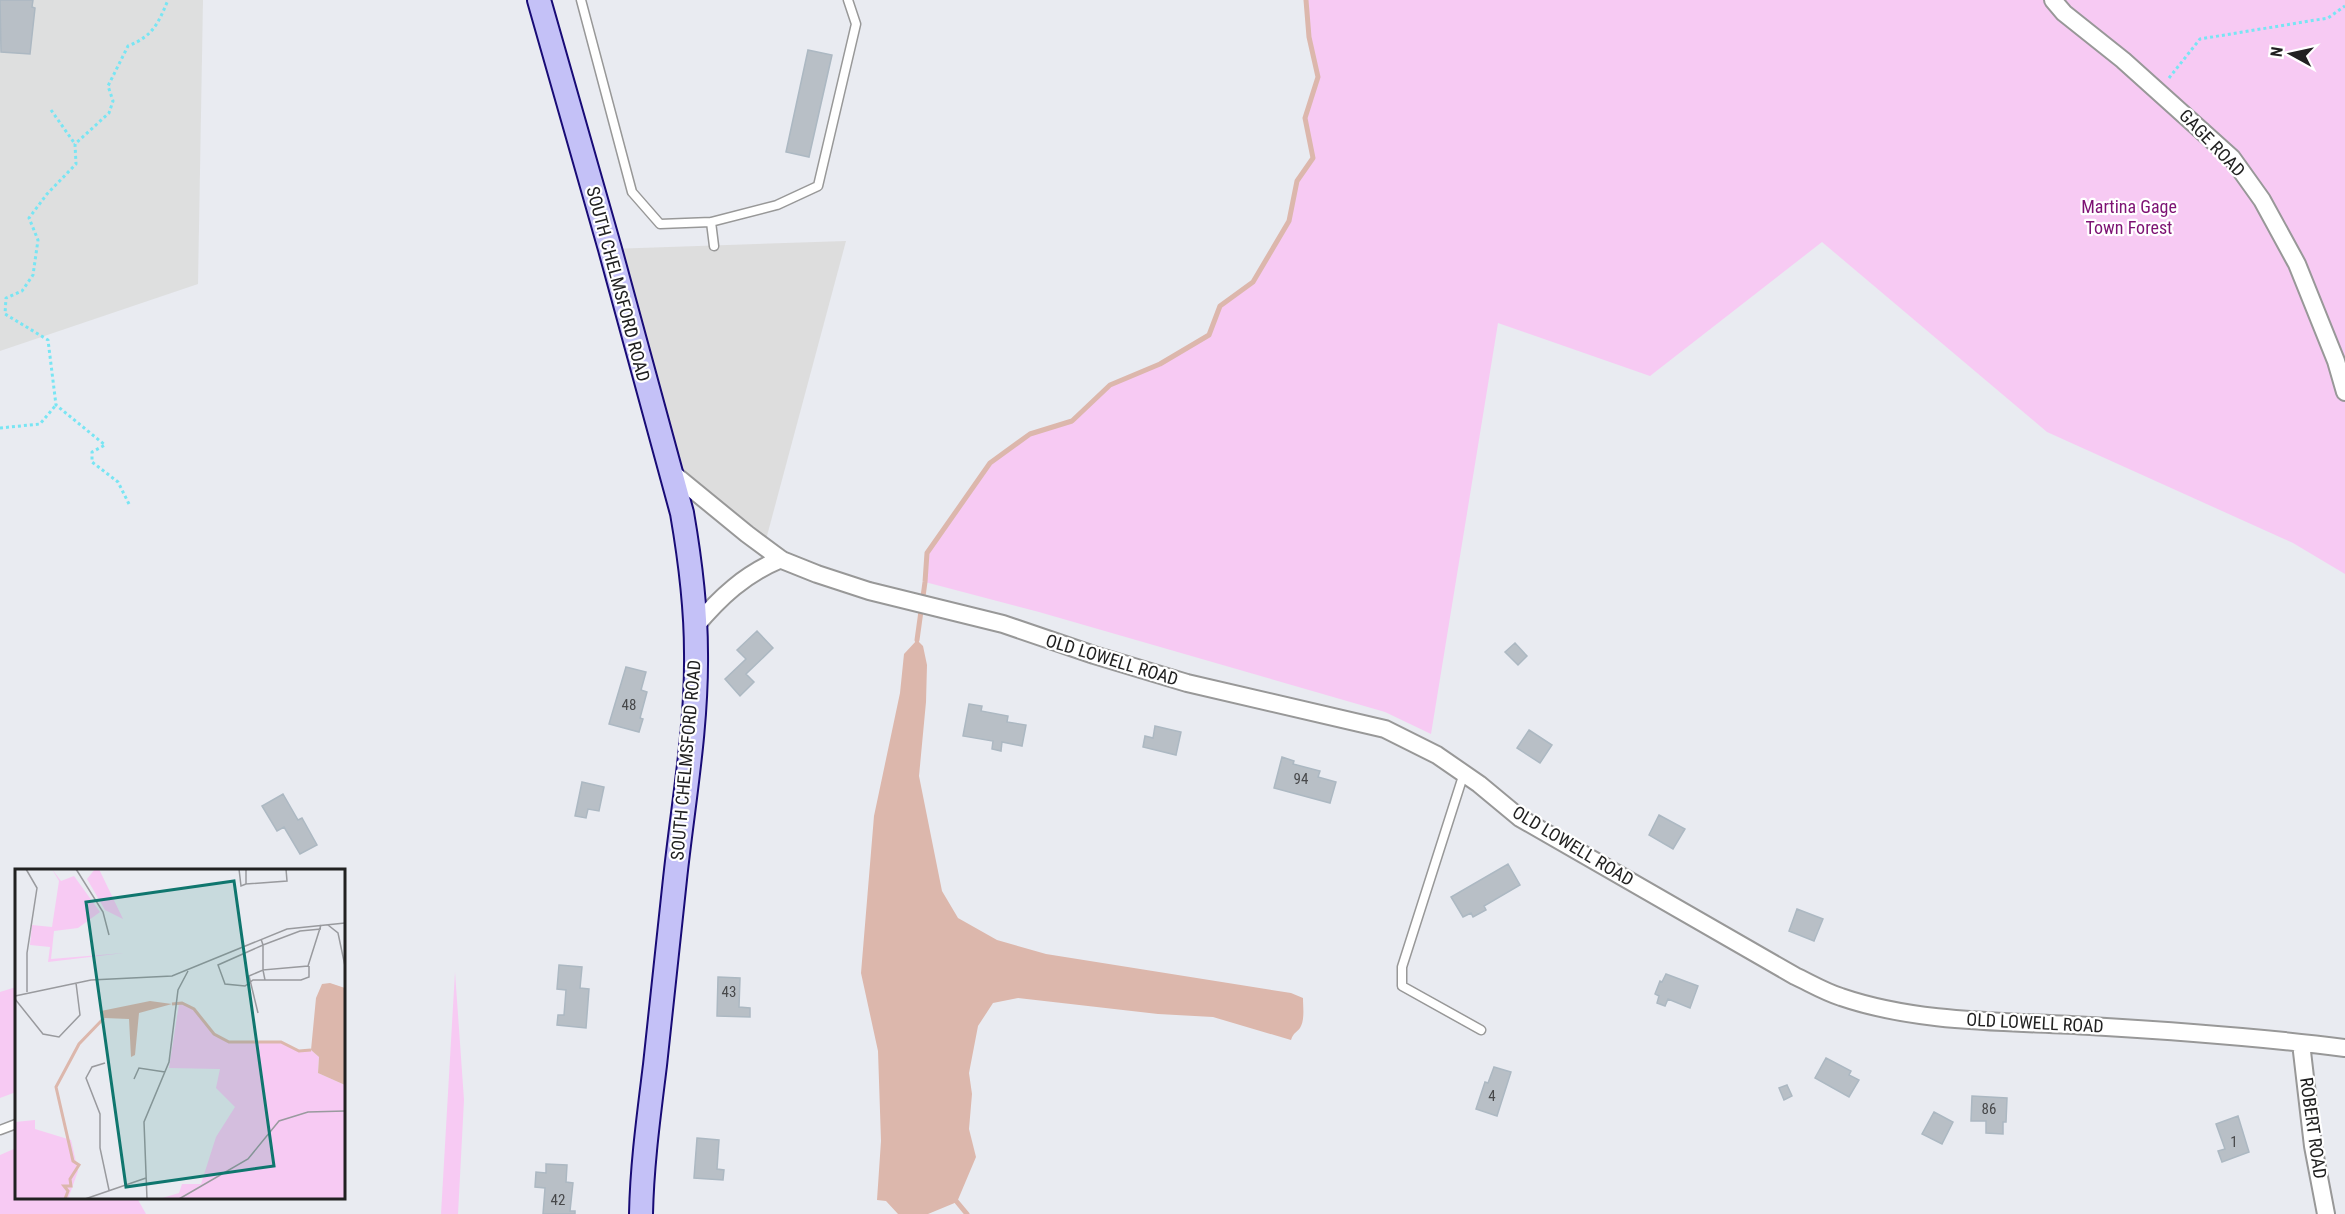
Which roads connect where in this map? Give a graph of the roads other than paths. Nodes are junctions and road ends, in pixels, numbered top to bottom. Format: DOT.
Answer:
graph roads {
  1 [pos="539,0"];
  2 [pos="581,0"];
  3 [pos="848,0"];
  4 [pos="2053,0"];
  5 [pos="711,222"];
  6 [pos="714,246"];
  7 [pos="2345,392"];
  8 [pos="670,471"];
  9 [pos="781,558"];
  10 [pos="695,627"];
  11 [pos="1464,773"];
  12 [pos="1481,1030"];
  13 [pos="2301,1042"];
  14 [pos="2345,1048"];
  15 [pos="15,1124"];
  16 [pos="0,1130"];
  17 [pos="641,1214"];
  18 [pos="2326,1214"];
  1 -- 8 [label="main road, SOUTH CHELMSFORD ROAD"];
  2 -- 5 [label="lane"];
  3 -- 5 [label="lane"];
  4 -- 7 [label="street, GAGE ROAD"];
  5 -- 6 [label="lane"];
  8 -- 9 [label="street, OLD LOWELL ROAD"];
  8 -- 10 [label="main road, SOUTH CHELMSFORD ROAD"];
  9 -- 10 [label="street"];
  9 -- 11 [label="street, OLD LOWELL ROAD"];
  10 -- 17 [label="main road, SOUTH CHELMSFORD ROAD"];
  11 -- 12 [label="lane"];
  11 -- 13 [label="street, OLD LOWELL ROAD"];
  13 -- 14 [label="street, OLD LOWELL ROAD"];
  13 -- 18 [label="street, ROBERT ROAD"];
  15 -- 16 [label="lane"];
}
